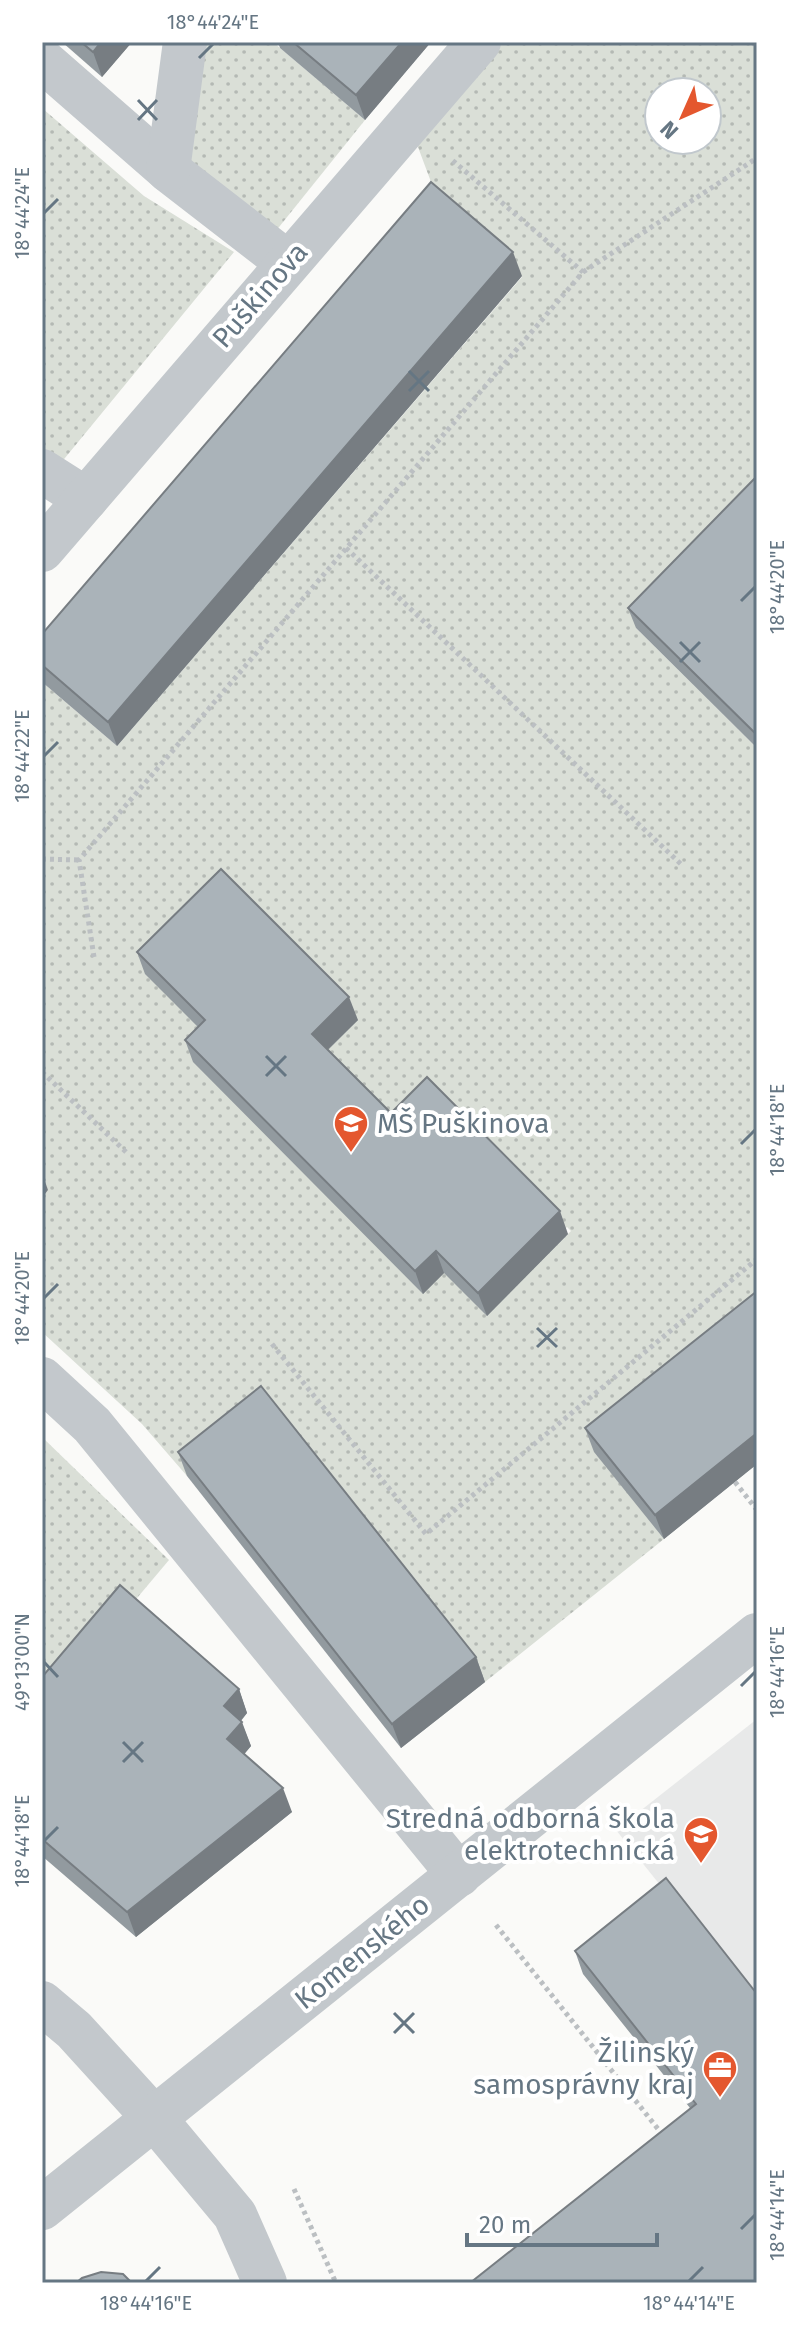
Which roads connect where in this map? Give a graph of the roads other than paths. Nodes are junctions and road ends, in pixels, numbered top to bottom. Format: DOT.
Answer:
graph roads {
  1 [pos="185,42"];
  2 [pos="479,42"];
  3 [pos="42,60"];
  4 [pos="168,170"];
  5 [pos="288,263"];
  6 [pos="42,471"];
  7 [pos="86,499"];
  8 [pos="42,550"];
  9 [pos="42,1379"];
  10 [pos="757,1635"];
  11 [pos="459,1875"];
  12 [pos="42,2003"];
  13 [pos="155,2119"];
  14 [pos="42,2208"];
  15 [pos="265,2283"];
  1 -- 4 [label="street"];
  2 -- 5 [label="street, Puškinova"];
  3 -- 4 [label="street"];
  4 -- 5 [label="street"];
  5 -- 7 [label="street, Puškinova"];
  6 -- 7 [label="street"];
  7 -- 8 [label="street, Puškinova"];
  9 -- 11 [label="street"];
  10 -- 11 [label="street, Komenského"];
  11 -- 13 [label="street, Komenského"];
  12 -- 13 [label="street"];
  13 -- 14 [label="street, Komenského"];
  13 -- 15 [label="street"];
}
